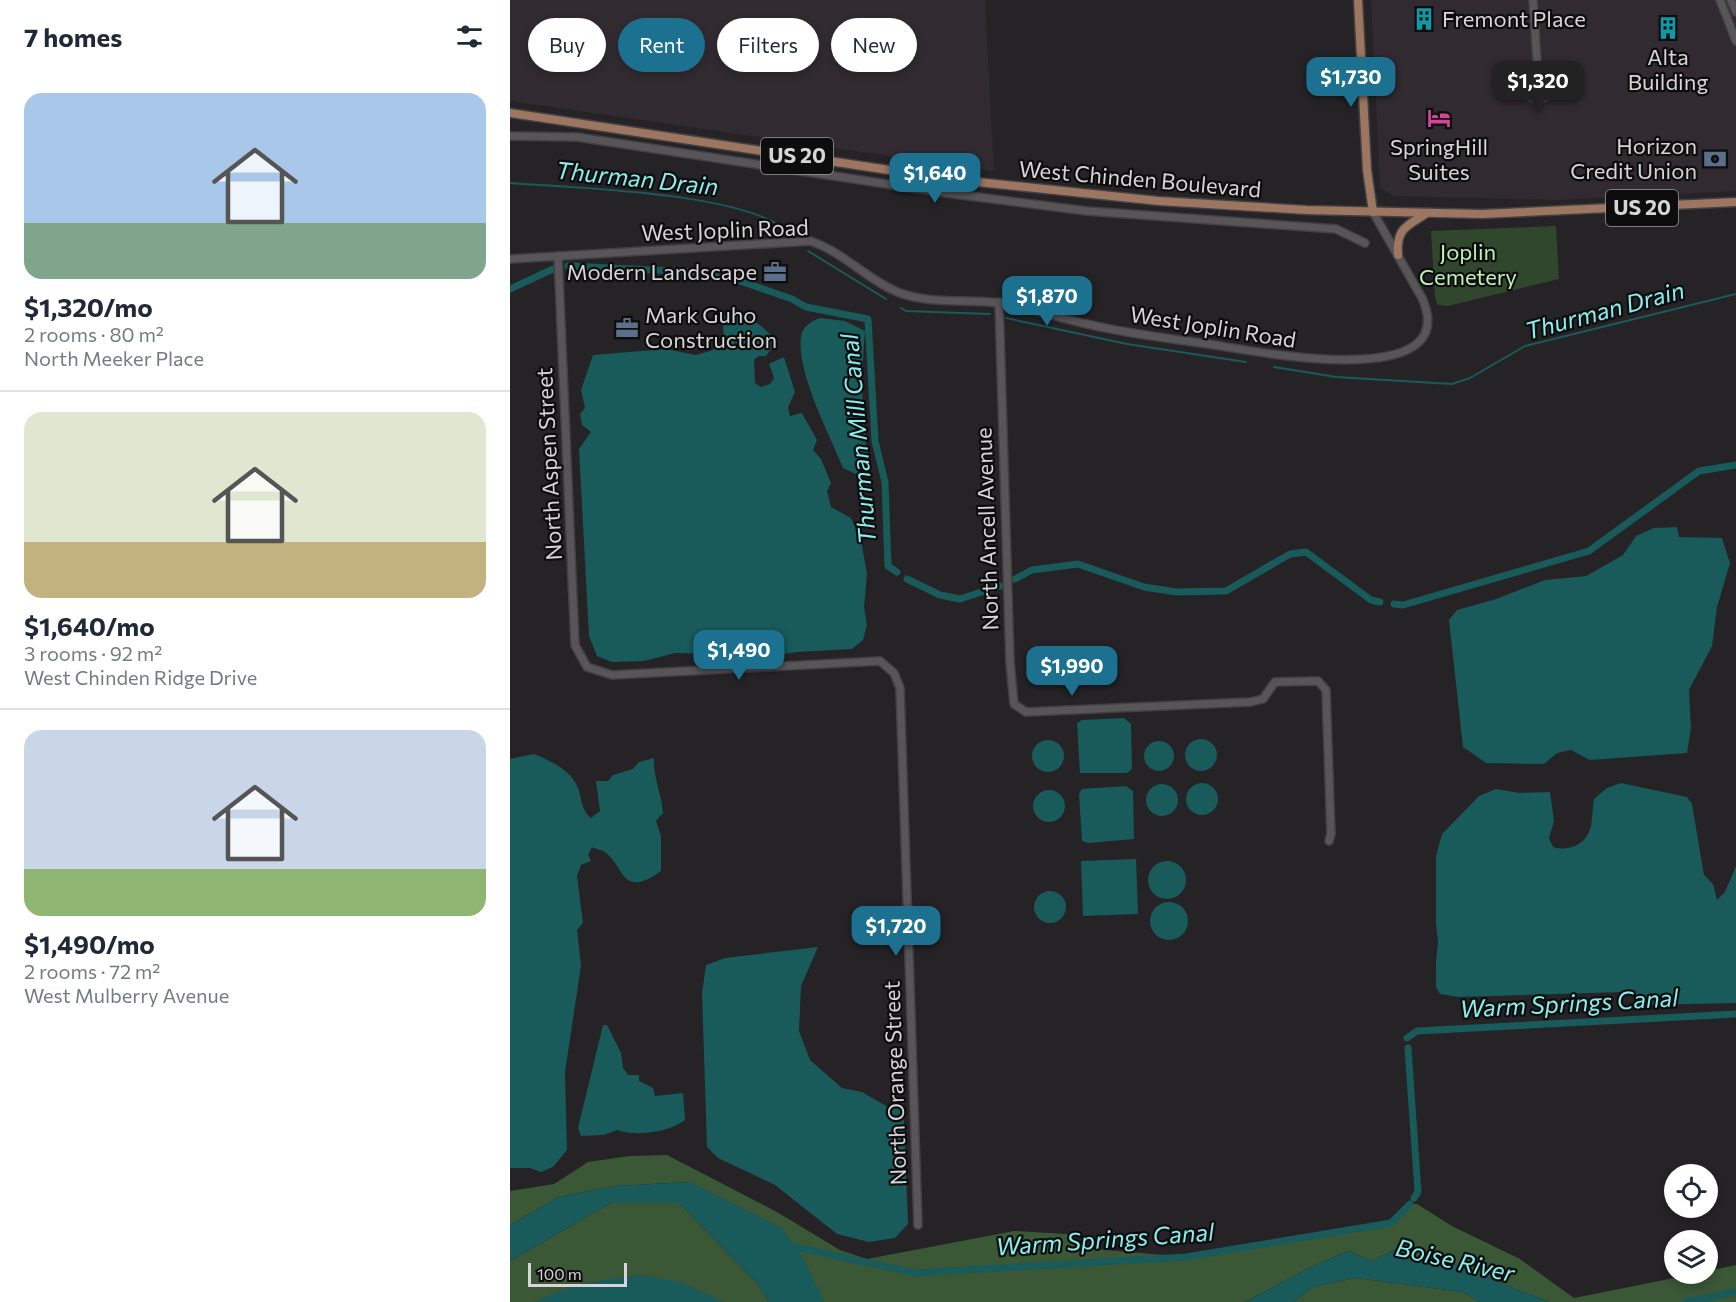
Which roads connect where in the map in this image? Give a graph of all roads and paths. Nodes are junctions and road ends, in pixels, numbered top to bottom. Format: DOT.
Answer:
graph roads {
  1 [pos="1358,0"];
  2 [pos="1533,0"];
  3 [pos="1720,0"];
  4 [pos="1731,0"];
  5 [pos="1736,12"];
  6 [pos="1736,41"];
  7 [pos="1538,76"];
  8 [pos="510,113"];
  9 [pos="510,136"];
  10 [pos="1736,202"];
  11 [pos="1373,212"];
  12 [pos="1427,213"];
  13 [pos="1365,243"];
  14 [pos="1398,255"];
  15 [pos="558,256"];
  16 [pos="510,260"];
  17 [pos="999,302"];
  18 [pos="900,688"];
  19 [pos="1329,841"];
  20 [pos="918,1225"];
  1 -- 11 [label="main road"];
  2 -- 7 [label="street"];
  3 -- 6 [label="street"];
  4 -- 5 [label="street"];
  8 -- 11 [label="main road, West Chinden Boulevard / US 20"];
  9 -- 13 [label="street"];
  10 -- 12 [label="main road, West Chinden Boulevard / US 20"];
  11 -- 12 [label="main road, West Chinden Boulevard"];
  11 -- 14 [label="street, West Joplin Road"];
  12 -- 14 [label="main road"];
  14 -- 17 [label="street, West Joplin Road"];
  15 -- 16 [label="street, West Joplin Road"];
  15 -- 17 [label="street, West Joplin Road"];
  15 -- 18 [label="street, North Aspen Street"];
  17 -- 19 [label="street, North Ancell Avenue"];
  18 -- 20 [label="street, North Orange Street"];
}
